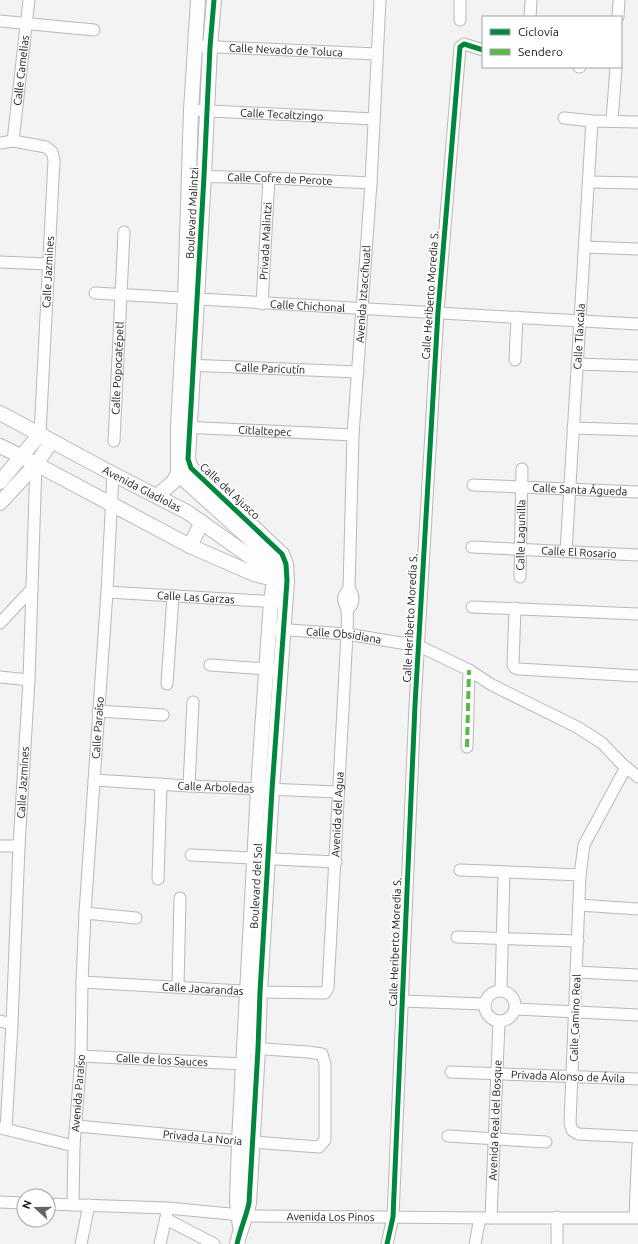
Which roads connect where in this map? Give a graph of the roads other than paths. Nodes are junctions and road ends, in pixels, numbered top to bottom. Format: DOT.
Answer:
graph roads {
  1 [pos="29,0"];
  2 [pos="198,0"];
  3 [pos="214,0"];
  4 [pos="380,0"];
  5 [pos="460,0"];
  6 [pos="531,0"];
  7 [pos="619,0"];
  8 [pos="530,16"];
  9 [pos="618,16"];
  10 [pos="460,20"];
  11 [pos="0,21"];
  12 [pos="26,23"];
  13 [pos="94,30"];
  14 [pos="195,46"];
  15 [pos="210,46"];
  16 [pos="482,50"];
  17 [pos="377,54"];
  18 [pos="616,68"];
  19 [pos="191,110"];
  20 [pos="206,111"];
  21 [pos="564,118"];
  22 [pos="374,119"];
  23 [pos="592,121"];
  24 [pos="612,121"];
  25 [pos="638,122"];
  26 [pos="13,140"];
  27 [pos="0,143"];
  28 [pos="189,176"];
  29 [pos="204,176"];
  30 [pos="269,178"];
  31 [pos="589,182"];
  32 [pos="371,183"];
  33 [pos="638,184"];
  34 [pos="124,232"];
  35 [pos="585,247"];
  36 [pos="638,249"];
  37 [pos="0,262"];
  38 [pos="48,264"];
  39 [pos="95,293"];
  40 [pos="121,295"];
  41 [pos="191,300"];
  42 [pos="262,304"];
  43 [pos="362,308"];
  44 [pos="438,312"];
  45 [pos="517,317"];
  46 [pos="580,321"];
  47 [pos="638,324"];
  48 [pos="515,360"];
  49 [pos="577,364"];
  50 [pos="188,365"];
  51 [pos="638,366"];
  52 [pos="358,372"];
  53 [pos="0,413"];
  54 [pos="184,427"];
  55 [pos="573,428"];
  56 [pos="638,430"];
  57 [pos="353,435"];
  58 [pos="46,437"];
  59 [pos="114,441"];
  60 [pos="0,446"];
  61 [pos="21,457"];
  62 [pos="36,464"];
  63 [pos="522,470"];
  64 [pos="113,474"];
  65 [pos="178,474"];
  66 [pos="0,482"];
  67 [pos="473,485"];
  68 [pos="521,487"];
  69 [pos="570,489"];
  70 [pos="638,492"];
  71 [pos="157,496"];
  72 [pos="0,503"];
  73 [pos="112,504"];
  74 [pos="202,522"];
  75 [pos="190,546"];
  76 [pos="472,547"];
  77 [pos="520,549"];
  78 [pos="566,551"];
  79 [pos="638,555"];
  80 [pos="284,558"];
  81 [pos="520,577"];
  82 [pos="280,580"];
  83 [pos="32,589"];
  84 [pos="107,592"];
  85 [pos="173,596"];
  86 [pos="278,602"];
  87 [pos="472,607"];
  88 [pos="515,608"];
  89 [pos="638,614"];
  90 [pos="0,623"];
  91 [pos="269,629"];
  92 [pos="283,630"];
  93 [pos="347,634"];
  94 [pos="419,646"];
  95 [pos="210,665"];
  96 [pos="266,669"];
  97 [pos="281,670"];
  98 [pos="469,670"];
  99 [pos="638,676"];
  100 [pos="0,677"];
  101 [pos="29,680"];
  102 [pos="167,684"];
  103 [pos="193,702"];
  104 [pos="98,711"];
  105 [pos="163,714"];
  106 [pos="262,728"];
  107 [pos="277,729"];
  108 [pos="467,747"];
  109 [pos="626,767"];
  110 [pos="638,777"];
  111 [pos="94,780"];
  112 [pos="161,784"];
  113 [pos="189,786"];
  114 [pos="258,789"];
  115 [pos="272,790"];
  116 [pos="338,792"];
  117 [pos="0,846"];
  118 [pos="19,846"];
  119 [pos="191,855"];
  120 [pos="261,859"];
  121 [pos="336,862"];
  122 [pos="460,870"];
  123 [pos="504,872"];
  124 [pos="580,875"];
  125 [pos="158,879"];
  126 [pos="180,898"];
  127 [pos="579,905"];
  128 [pos="638,909"];
  129 [pos="85,913"];
  130 [pos="136,918"];
  131 [pos="457,937"];
  132 [pos="502,938"];
  133 [pos="578,941"];
  134 [pos="576,972"];
  135 [pos="638,975"];
  136 [pos="82,982"];
  137 [pos="178,987"];
  138 [pos="501,990"];
  139 [pos="253,991"];
  140 [pos="325,993"];
  141 [pos="403,1001"];
  142 [pos="484,1004"];
  143 [pos="516,1009"];
  144 [pos="575,1012"];
  145 [pos="638,1015"];
  146 [pos="0,1021"];
  147 [pos="499,1022"];
  148 [pos="12,1024"];
  149 [pos="244,1048"];
  150 [pos="258,1049"];
  151 [pos="81,1056"];
  152 [pos="243,1064"];
  153 [pos="451,1072"];
  154 [pos="497,1073"];
  155 [pos="572,1076"];
  156 [pos="638,1079"];
  157 [pos="76,1126"];
  158 [pos="3,1128"];
  159 [pos="448,1136"];
  160 [pos="638,1137"];
  161 [pos="494,1139"];
  162 [pos="239,1141"];
  163 [pos="253,1142"];
  164 [pos="546,1142"];
  165 [pos="638,1145"];
  166 [pos="74,1146"];
  167 [pos="0,1202"];
  168 [pos="16,1203"];
  169 [pos="56,1204"];
  170 [pos="73,1205"];
  171 [pos="89,1205"];
  172 [pos="167,1213"];
  173 [pos="242,1215"];
  174 [pos="393,1216"];
  175 [pos="558,1217"];
  176 [pos="486,1218"];
  177 [pos="637,1218"];
  178 [pos="81,1244"];
  179 [pos="160,1244"];
  180 [pos="214,1244"];
  181 [pos="238,1244"];
  182 [pos="387,1244"];
  183 [pos="475,1244"];
  184 [pos="557,1244"];
  1 -- 12 [label="street, Calle Camelias"];
  2 -- 14 [label="street, Boulevard Malintzi"];
  3 -- 15 [label="street, Boulevard Malintzi"];
  4 -- 17 [label="street, Avenida Iztaccíhuatl"];
  5 -- 10 [label="street"];
  6 -- 8 [label="street"];
  7 -- 9 [label="street"];
  11 -- 12 [label="street"];
  12 -- 13 [label="street"];
  12 -- 26 [label="street, Calle Camelias"];
  14 -- 15 [label="street, Calle Nevado de Toluca"];
  14 -- 19 [label="street, Boulevard Malintzi"];
  15 -- 17 [label="street, Calle Nevado de Toluca"];
  15 -- 20 [label="street, Boulevard Malintzi"];
  16 -- 44 [label="street, Calle Heriberto Moredia S."];
  17 -- 22 [label="street, Avenida Iztaccíhuatl"];
  18 -- 24 [label="street"];
  19 -- 20 [label="street, Calle Tecaltzingo"];
  19 -- 28 [label="street, Boulevard Malintzi"];
  20 -- 22 [label="street, Calle Tecaltzingo"];
  20 -- 29 [label="street, Boulevard Malintzi"];
  21 -- 23 [label="street"];
  22 -- 32 [label="street, Avenida Iztaccíhuatl"];
  23 -- 24 [label="street"];
  23 -- 31 [label="street, Calle Tlaxcala"];
  24 -- 25 [label="street"];
  26 -- 27 [label="street"];
  26 -- 38 [label="street, Calle Jazmines"];
  28 -- 29 [label="street, Calle Cofre de Perote"];
  28 -- 41 [label="street, Boulevard Malintzi"];
  29 -- 30 [label="street, Calle Cofre de Perote"];
  29 -- 41 [label="street, Boulevard Malintzi"];
  30 -- 32 [label="street, Calle Cofre de Perote"];
  30 -- 42 [label="street, Privada Malintzi"];
  31 -- 33 [label="street"];
  31 -- 35 [label="street, Calle Tlaxcala"];
  32 -- 43 [label="street, Avenida Iztaccíhuatl"];
  34 -- 40 [label="street, Calle Popocatépetl"];
  35 -- 36 [label="street"];
  35 -- 46 [label="street, Calle Tlaxcala"];
  37 -- 38 [label="street"];
  38 -- 58 [label="street, Calle Jazmines"];
  39 -- 40 [label="street, Calle Chichonal"];
  40 -- 41 [label="street, Calle Chichonal"];
  40 -- 59 [label="street, Calle Popocatépetl"];
  41 -- 42 [label="street, Calle Chichonal"];
  41 -- 50 [label="street, Boulevard Malintzi"];
  42 -- 43 [label="street, Calle Chichonal"];
  43 -- 44 [label="street, Calle Chichonal"];
  43 -- 52 [label="street, Avenida Iztaccíhuatl"];
  44 -- 45 [label="street, Calle Chichonal"];
  44 -- 94 [label="street, Calle Heriberto Moredia S."];
  45 -- 46 [label="street, Calle Chichonal"];
  45 -- 48 [label="street"];
  46 -- 47 [label="street, Calle Chichonal"];
  46 -- 49 [label="street, Calle Tlaxcala"];
  49 -- 51 [label="street"];
  49 -- 55 [label="street, Calle Tlaxcala"];
  50 -- 52 [label="street, Calle Paricutín"];
  50 -- 54 [label="street, Boulevard Malintzi"];
  52 -- 57 [label="street, Avenida Iztaccíhuatl"];
  53 -- 58 [label="street, Avenida Gladiolas"];
  54 -- 57 [label="street, Citlaltepec"];
  54 -- 65 [label="street, Boulevard Malintzi"];
  54 -- 80 [label="street, Calle del Ajusco"];
  55 -- 56 [label="street"];
  55 -- 69 [label="street, Calle Tlaxcala"];
  57 -- 93 [label="street, Avenida Iztaccíhuatl"];
  58 -- 61 [label="street"];
  58 -- 62 [label="street"];
  58 -- 64 [label="street, Avenida Gladiolas"];
  60 -- 61 [label="street"];
  61 -- 62 [label="street"];
  61 -- 66 [label="street"];
  62 -- 72 [label="street"];
  62 -- 73 [label="street"];
  62 -- 83 [label="street, Calle Jazmines"];
  63 -- 68 [label="street, Calle Lagunilla"];
  64 -- 71 [label="street, Avenida Gladiolas"];
  64 -- 73 [label="street, Calle Paraíso"];
  65 -- 71 [label="street"];
  65 -- 82 [label="street, Calle del Ajusco"];
  67 -- 68 [label="street, Calle Santa Águeda"];
  68 -- 69 [label="street, Calle Santa Águeda"];
  68 -- 77 [label="street, Calle Lagunilla"];
  69 -- 70 [label="street, Calle Santa Águeda"];
  69 -- 78 [label="street, Calle Tlaxcala"];
  71 -- 74 [label="street, Avenida Gladiolas"];
  73 -- 75 [label="street"];
  73 -- 84 [label="street, Calle Paraíso"];
  74 -- 75 [label="street"];
  74 -- 82 [label="street, Avenida Gladiolas"];
  75 -- 82 [label="street"];
  76 -- 77 [label="street, Calle El Rosario"];
  77 -- 78 [label="street, Calle El Rosario"];
  77 -- 81 [label="street, Calle Lagunilla"];
  78 -- 79 [label="street, Calle El Rosario"];
  80 -- 82 [label="street, Boulevard del Sol"];
  82 -- 86 [label="street, Boulevard del Sol"];
  83 -- 90 [label="street"];
  83 -- 101 [label="street, Calle Jazmines"];
  84 -- 85 [label="street, Calle Las Garzas"];
  84 -- 104 [label="street, Calle Paraíso"];
  85 -- 86 [label="street, Calle Las Garzas"];
  85 -- 102 [label="street"];
  86 -- 91 [label="street, Boulevard del Sol"];
  86 -- 92 [label="street, Boulevard del Sol"];
  87 -- 88 [label="street"];
  88 -- 89 [label="street"];
  88 -- 99 [label="street"];
  91 -- 92 [label="street, Calle Obsidiana"];
  91 -- 96 [label="street, Boulevard del Sol"];
  92 -- 93 [label="street, Calle Obsidiana"];
  92 -- 97 [label="street, Boulevard del Sol"];
  93 -- 94 [label="street, Calle Obsidiana"];
  93 -- 116 [label="street, Avenida del Agua"];
  94 -- 98 [label="street, Calle Obsidiana"];
  94 -- 141 [label="street, Calle Heriberto Moredia S."];
  95 -- 96 [label="street"];
  96 -- 97 [label="street"];
  96 -- 106 [label="street, Boulevard del Sol"];
  97 -- 107 [label="street, Boulevard del Sol"];
  98 -- 108 [label="street"];
  98 -- 109 [label="street, Calle Obsidiana"];
  100 -- 101 [label="street"];
  101 -- 118 [label="street, Calle Jazmines"];
  103 -- 113 [label="street"];
  104 -- 105 [label="street"];
  104 -- 111 [label="street, Calle Paraíso"];
  106 -- 107 [label="street"];
  106 -- 114 [label="street, Boulevard del Sol"];
  107 -- 115 [label="street, Boulevard del Sol"];
  109 -- 110 [label="street, Calle Obsidiana"];
  109 -- 124 [label="street, Calle Camino Real"];
  111 -- 112 [label="street, Calle Arboledas"];
  111 -- 129 [label="street, Calle Paraíso"];
  112 -- 113 [label="street, Calle Arboledas"];
  112 -- 125 [label="street"];
  113 -- 114 [label="street, Calle Arboledas"];
  114 -- 115 [label="street, Calle Arboledas"];
  114 -- 120 [label="street, Boulevard del Sol"];
  115 -- 116 [label="street, Calle Arboledas"];
  115 -- 120 [label="street, Boulevard del Sol"];
  116 -- 121 [label="street, Avenida del Agua"];
  117 -- 118 [label="street"];
  118 -- 148 [label="street, Calle Jazmines"];
  119 -- 120 [label="street"];
  120 -- 121 [label="street"];
  120 -- 139 [label="street, Boulevard del Sol"];
  121 -- 140 [label="street, Avenida del Agua"];
  122 -- 123 [label="street"];
  123 -- 124 [label="street"];
  123 -- 132 [label="street"];
  124 -- 127 [label="street, Calle Camino Real"];
  126 -- 137 [label="street"];
  127 -- 128 [label="street"];
  127 -- 133 [label="street, Calle Camino Real"];
  129 -- 130 [label="street"];
  129 -- 136 [label="street, Calle Paraíso"];
  131 -- 132 [label="street"];
  132 -- 133 [label="street"];
  132 -- 138 [label="street"];
  133 -- 134 [label="street, Calle Camino Real"];
  134 -- 135 [label="street"];
  134 -- 144 [label="street, Calle Camino Real"];
  136 -- 137 [label="street, Calle Jacarandas"];
  136 -- 151 [label="street, Avenida Paraíso"];
  137 -- 139 [label="street, Calle Jacarandas"];
  138 -- 142 [label="street"];
  138 -- 143 [label="street"];
  139 -- 140 [label="street, Calle Jacarandas"];
  139 -- 149 [label="street, Boulevard del Sol"];
  139 -- 150 [label="street, Boulevard del Sol"];
  141 -- 142 [label="street"];
  141 -- 174 [label="street, Calle Heriberto Moredia S."];
  142 -- 147 [label="street"];
  143 -- 144 [label="street"];
  143 -- 147 [label="street"];
  144 -- 145 [label="street"];
  144 -- 155 [label="street, Calle Camino Real"];
  146 -- 148 [label="street"];
  147 -- 154 [label="street, Avenida Real del Bosque"];
  148 -- 158 [label="street, Calle Jazmines"];
  149 -- 150 [label="street"];
  149 -- 152 [label="street, Boulevard del Sol"];
  150 -- 163 [label="street, Boulevard del Sol"];
  150 -- 163 [label="street, Privada La Noria"];
  151 -- 152 [label="street, Calle de los Sauces"];
  151 -- 157 [label="street, Avenida Paraíso"];
  152 -- 162 [label="street, Boulevard del Sol"];
  153 -- 154 [label="street, Privada Alonso de Ávila"];
  154 -- 155 [label="street, Privada Alonso de Ávila"];
  154 -- 161 [label="street, Avenida Real del Bosque"];
  155 -- 156 [label="street, Privada Alonso de Ávila"];
  155 -- 160 [label="street, Calle Camino Real"];
  157 -- 162 [label="street, Privada La Noria"];
  157 -- 166 [label="street, Avenida Paraíso"];
  158 -- 166 [label="street"];
  159 -- 161 [label="street"];
  161 -- 164 [label="street"];
  161 -- 176 [label="street, Avenida Real del Bosque"];
  162 -- 163 [label="street, Privada La Noria"];
  162 -- 173 [label="street, Boulevard del Sol"];
  163 -- 173 [label="street, Boulevard del Sol"];
  165 -- 177 [label="street"];
  166 -- 170 [label="street, Avenida Paraíso"];
  167 -- 168 [label="street"];
  169 -- 170 [label="street, Avenida Los Pinos"];
  170 -- 171 [label="street, Avenida Los Pinos"];
  171 -- 172 [label="street, Avenida Los Pinos"];
  171 -- 178 [label="street"];
  172 -- 173 [label="street, Avenida Los Pinos"];
  172 -- 179 [label="street"];
  172 -- 180 [label="street"];
  173 -- 174 [label="street, Avenida Los Pinos"];
  173 -- 181 [label="street"];
  174 -- 176 [label="street, Avenida Los Pinos"];
  174 -- 182 [label="street, Calle Heriberto Moredia S."];
  175 -- 176 [label="street, Avenida Los Pinos"];
  175 -- 177 [label="street, Avenida Los Pinos"];
  175 -- 184 [label="street"];
  176 -- 183 [label="street, Avenida Real del Bosque"];
}
